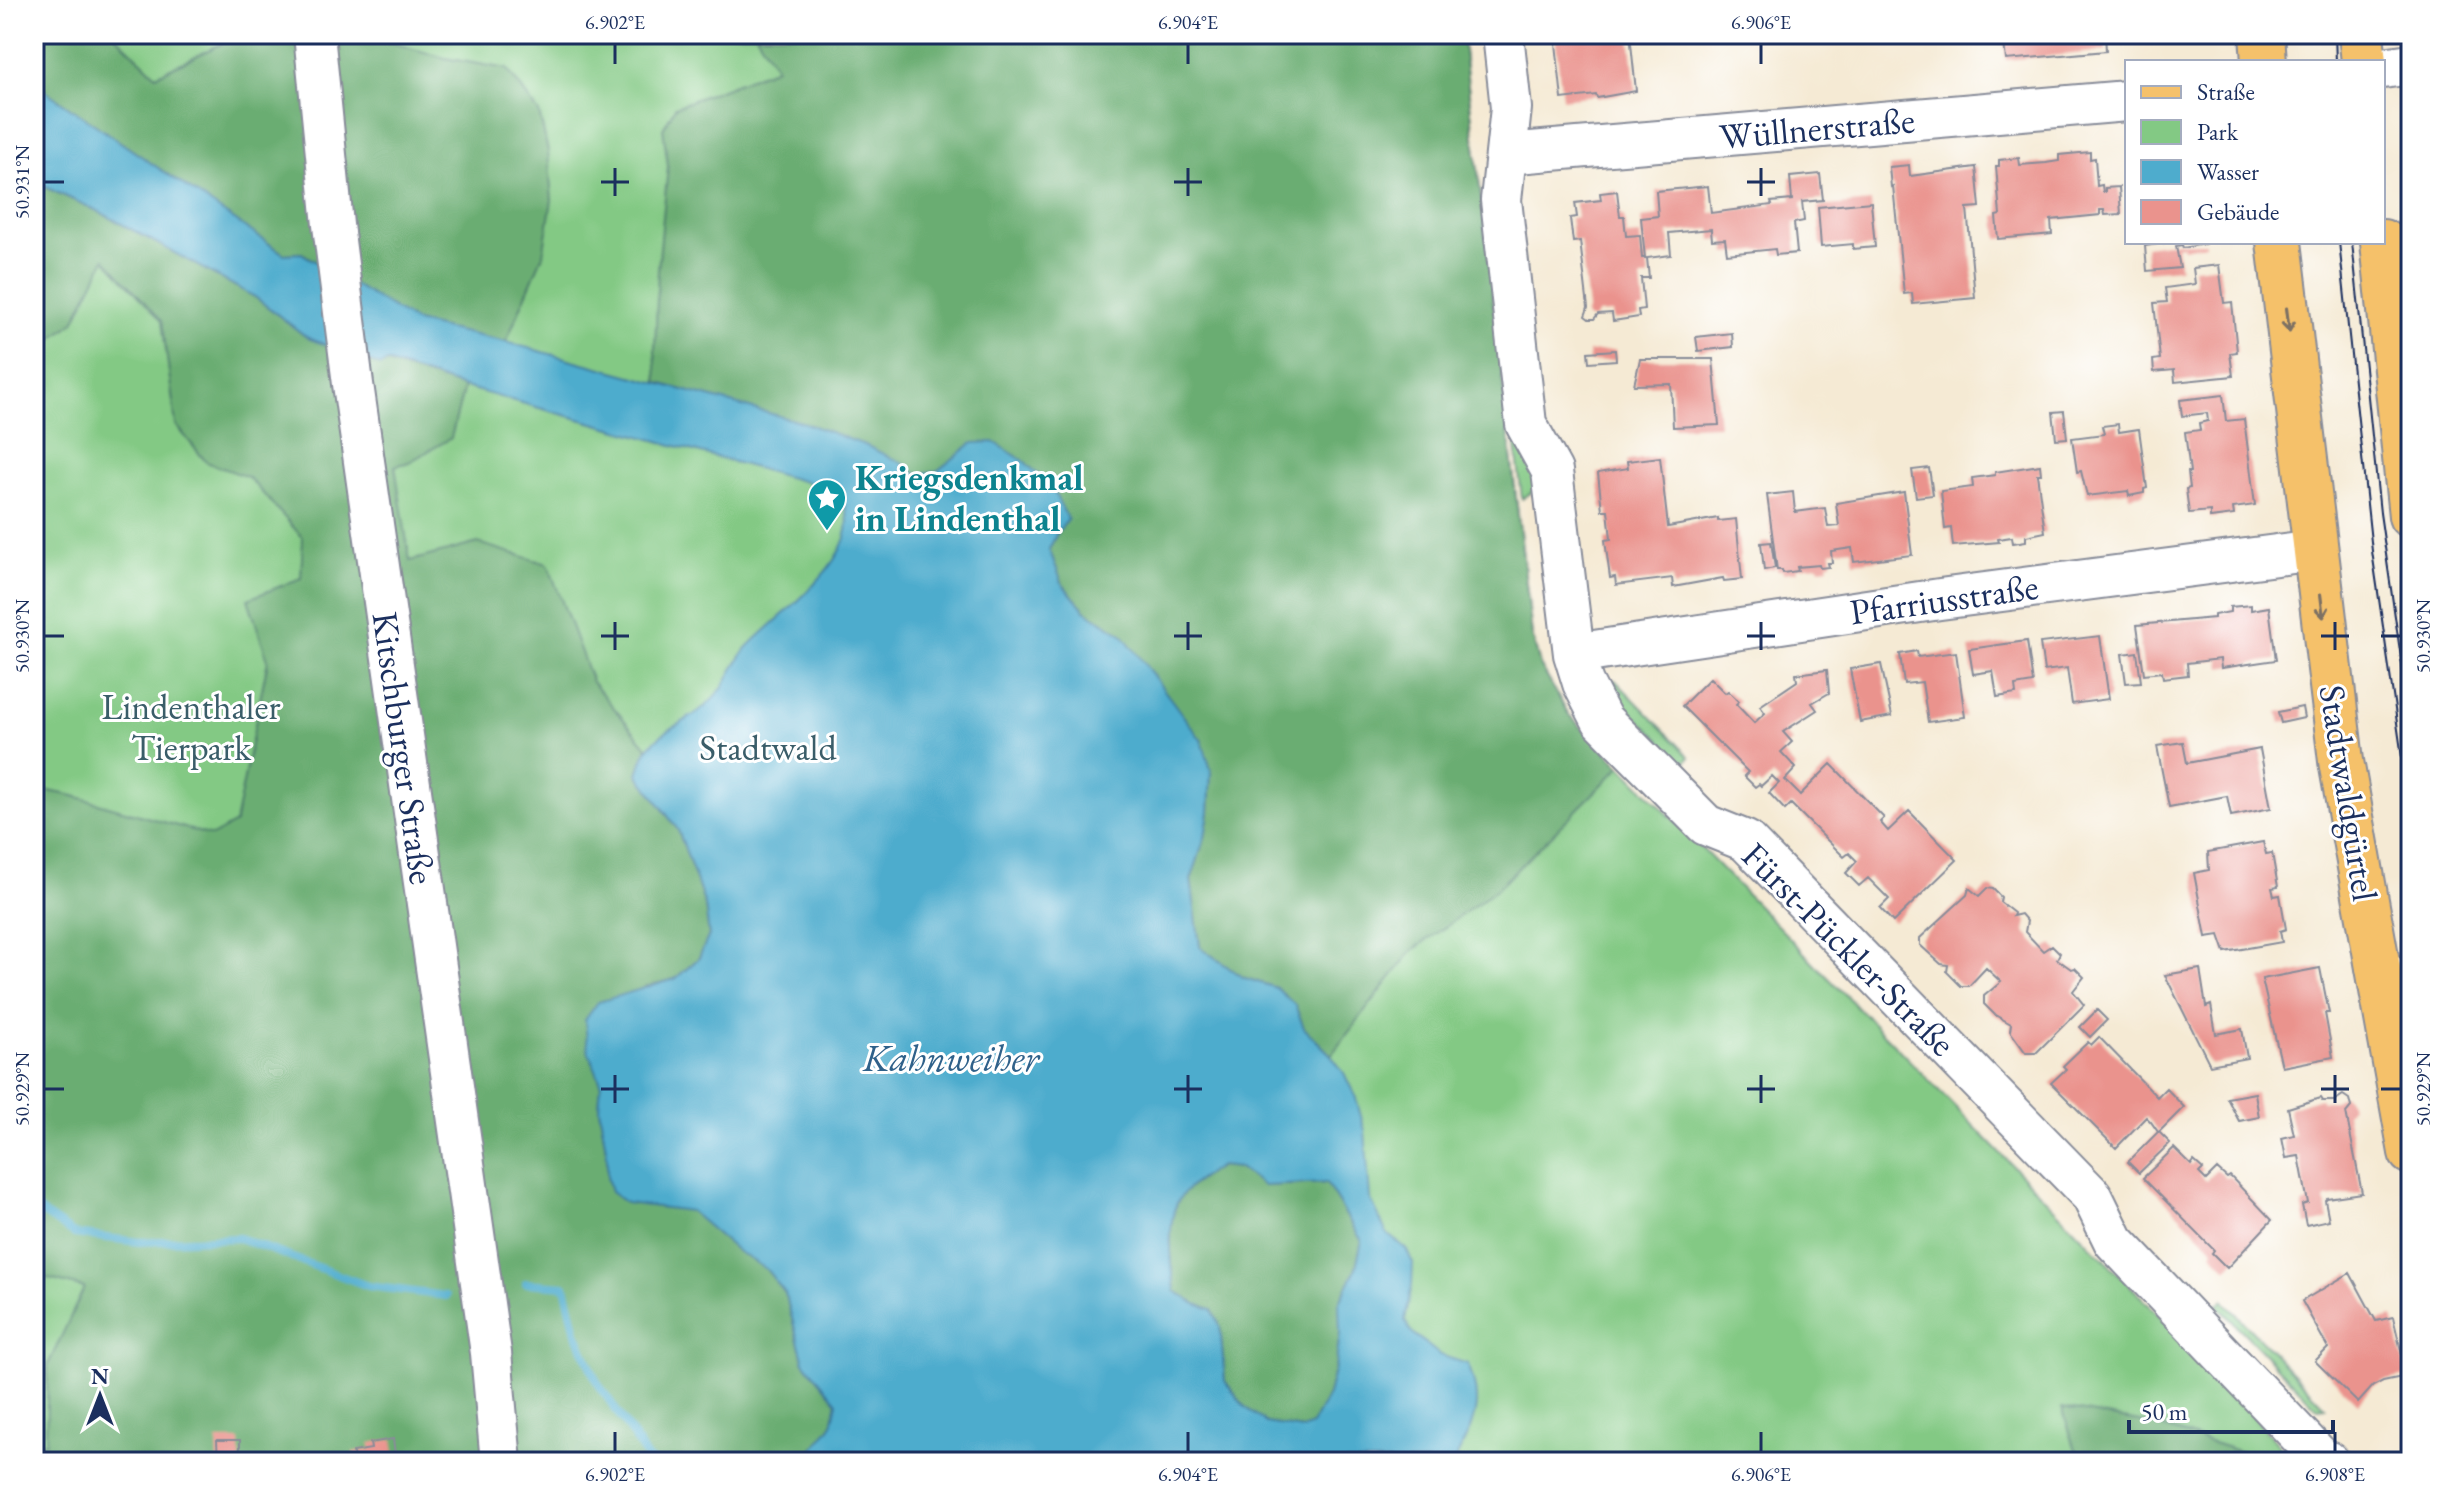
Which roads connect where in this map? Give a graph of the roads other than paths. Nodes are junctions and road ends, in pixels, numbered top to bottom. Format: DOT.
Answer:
graph roads {
  1 [pos="314,34"];
  2 [pos="1503,34"];
  3 [pos="2262,34"];
  4 [pos="2361,34"];
  5 [pos="2264,60"];
  6 [pos="2364,60"];
  7 [pos="2411,64"];
  8 [pos="2385,68"];
  9 [pos="2125,101"];
  10 [pos="1506,154"];
  11 [pos="2279,244"];
  12 [pos="2383,244"];
  13 [pos="2411,516"];
  14 [pos="2315,550"];
  15 [pos="1574,654"];
  16 [pos="2376,966"];
  17 [pos="2411,991"];
  18 [pos="2411,1152"];
  19 [pos="501,1462"];
  20 [pos="2329,1462"];
  1 -- 19 [label="street, Kitschburger Straße"];
  2 -- 10 [label="street, Fürst-Pückler-Straße"];
  3 -- 5 [label="main road"];
  4 -- 6 [label="main road"];
  7 -- 8 [label="street"];
  9 -- 10 [label="street, Wüllnerstraße"];
  10 -- 15 [label="street, Fürst-Pückler-Straße"];
  11 -- 14 [label="main road, Stadtwaldgürtel, one-way"];
  12 -- 13 [label="main road"];
  14 -- 15 [label="street, Pfarriusstraße"];
  14 -- 16 [label="main road, Stadtwaldgürtel, one-way"];
  15 -- 20 [label="street, Fürst-Pückler-Straße"];
  16 -- 17 [label="street"];
  16 -- 18 [label="main road, Stadtwaldgürtel"];
}
